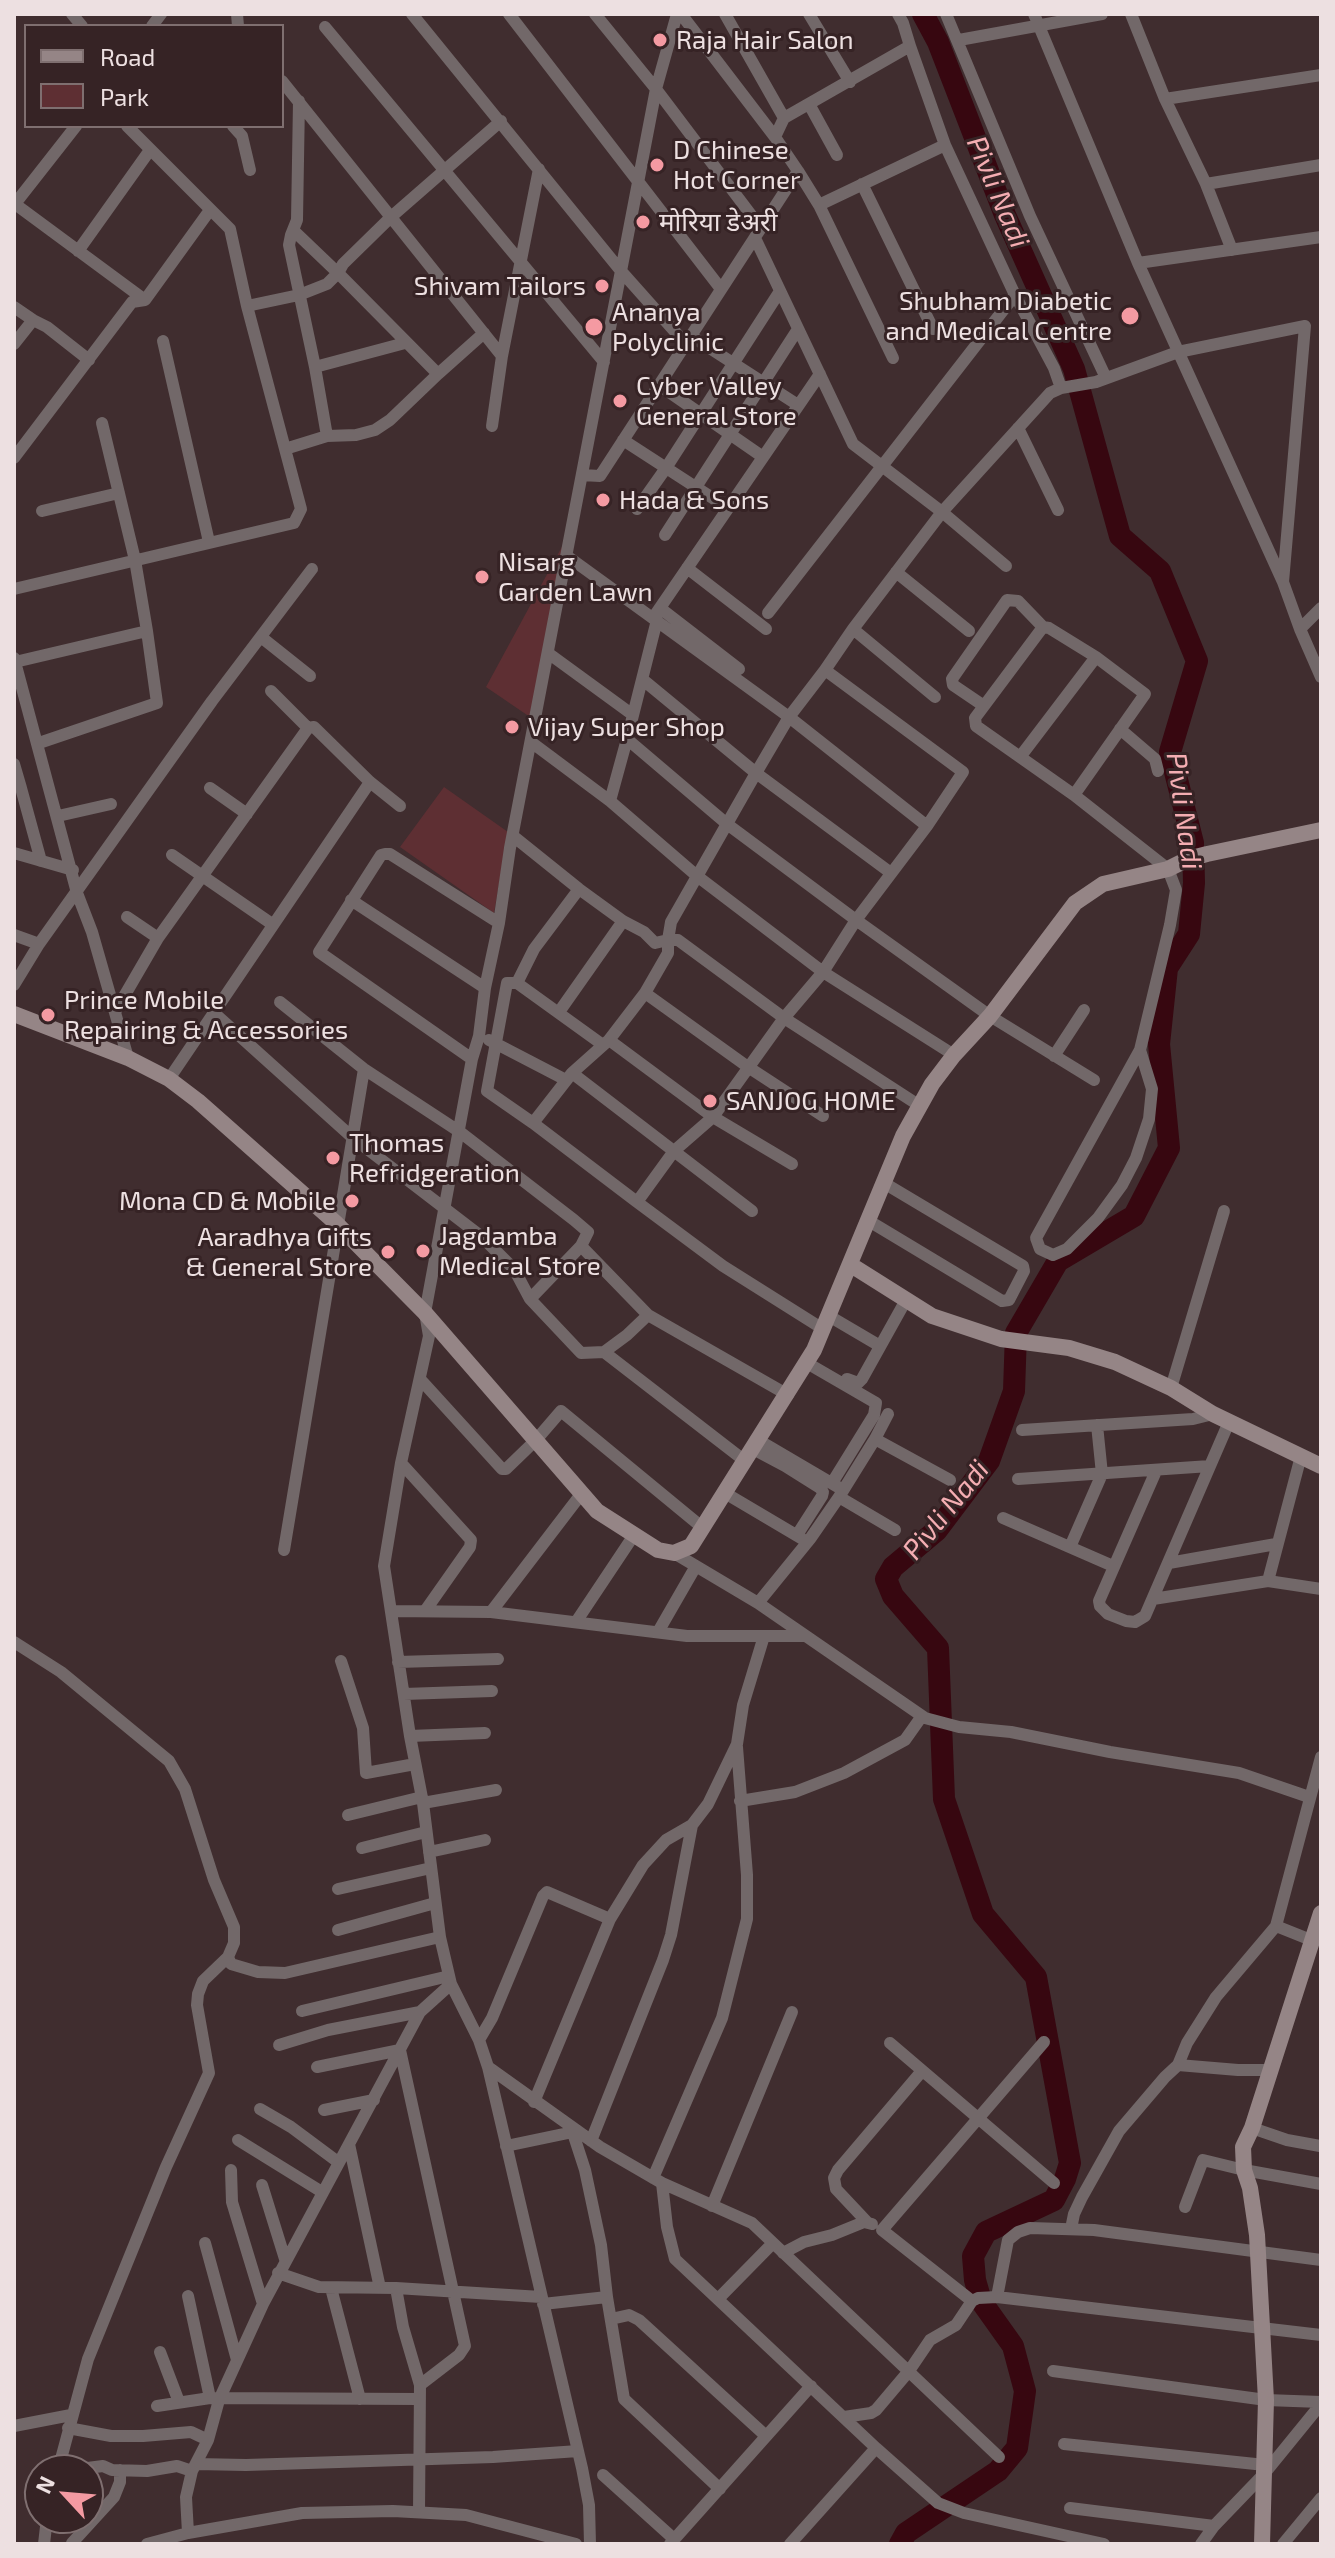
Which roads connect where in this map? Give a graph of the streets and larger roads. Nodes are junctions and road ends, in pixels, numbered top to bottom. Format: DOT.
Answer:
graph roads {
  1 [pos="412,14"];
  2 [pos="509,14"];
  3 [pos="595,14"];
  4 [pos="679,14"];
  5 [pos="725,14"];
  6 [pos="809,14"];
  7 [pos="898,14"];
  8 [pos="946,14"];
  9 [pos="1102,14"];
  10 [pos="1131,14"];
  11 [pos="1036,20"];
  12 [pos="325,27"];
  13 [pos="959,40"];
  14 [pos="910,46"];
  15 [pos="1321,75"];
  16 [pos="850,82"];
  17 [pos="284,83"];
  18 [pos="656,89"];
  19 [pos="1165,99"];
  20 [pos="299,101"];
  21 [pos="809,104"];
  22 [pos="784,118"];
  23 [pos="501,121"];
  24 [pos="74,128"];
  25 [pos="129,128"];
  26 [pos="235,128"];
  27 [pos="775,137"];
  28 [pos="945,145"];
  29 [pos="150,150"];
  30 [pos="837,155"];
  31 [pos="1321,165"];
  32 [pos="539,169"];
  33 [pos="250,170"];
  34 [pos="444,170"];
  35 [pos="798,171"];
  36 [pos="639,180"];
  37 [pos="862,184"];
  38 [pos="1206,184"];
  39 [pos="14,205"];
  40 [pos="819,205"];
  41 [pos="219,217"];
  42 [pos="391,217"];
  43 [pos="293,230"];
  44 [pos="758,233"];
  45 [pos="1321,237"];
  46 [pos="1232,250"];
  47 [pos="78,251"];
  48 [pos="521,263"];
  49 [pos="1138,263"];
  50 [pos="621,271"];
  51 [pos="338,273"];
  52 [pos="721,289"];
  53 [pos="780,291"];
  54 [pos="299,295"];
  55 [pos="1015,295"];
  56 [pos="145,300"];
  57 [pos="247,306"];
  58 [pos="14,307"];
  59 [pos="33,320"];
  60 [pos="1321,323"];
  61 [pos="1305,326"];
  62 [pos="798,329"];
  63 [pos="933,329"];
  64 [pos="484,333"];
  65 [pos="688,340"];
  66 [pos="163,341"];
  67 [pos="405,343"];
  68 [pos="14,344"];
  69 [pos="1178,352"];
  70 [pos="502,356"];
  71 [pos="893,358"];
  72 [pos="89,360"];
  73 [pos="604,362"];
  74 [pos="734,364"];
  75 [pos="315,367"];
  76 [pos="438,374"];
  77 [pos="820,374"];
  78 [pos="1101,380"];
  79 [pos="765,383"];
  80 [pos="659,385"];
  81 [pos="1067,387"];
  82 [pos="798,405"];
  83 [pos="701,414"];
  84 [pos="102,423"];
  85 [pos="492,426"];
  86 [pos="1018,428"];
  87 [pos="729,434"];
  88 [pos="327,436"];
  89 [pos="623,440"];
  90 [pos="285,449"];
  91 [pos="763,457"];
  92 [pos="14,458"];
  93 [pos="882,465"];
  94 [pos="666,468"];
  95 [pos="582,475"];
  96 [pos="696,487"];
  97 [pos="119,493"];
  98 [pos="728,508"];
  99 [pos="637,509"];
  100 [pos="1058,510"];
  101 [pos="42,511"];
  102 [pos="942,512"];
  103 [pos="665,535"];
  104 [pos="209,542"];
  105 [pos="567,556"];
  106 [pos="135,560"];
  107 [pos="1006,566"];
  108 [pos="687,568"];
  109 [pos="312,569"];
  110 [pos="896,572"];
  111 [pos="1283,582"];
  112 [pos="14,589"];
  113 [pos="1321,608"];
  114 [pos="768,613"];
  115 [pos="657,615"];
  116 [pos="1043,627"];
  117 [pos="766,629"];
  118 [pos="853,629"];
  119 [pos="1300,629"];
  120 [pos="147,631"];
  121 [pos="969,631"];
  122 [pos="261,637"];
  123 [pos="548,653"];
  124 [pos="1096,657"];
  125 [pos="15,660"];
  126 [pos="739,669"];
  127 [pos="825,670"];
  128 [pos="310,676"];
  129 [pos="1321,677"];
  130 [pos="642,679"];
  131 [pos="271,691"];
  132 [pos="935,697"];
  133 [pos="984,706"];
  134 [pos="633,715"];
  135 [pos="789,717"];
  136 [pos="308,728"];
  137 [pos="1120,729"];
  138 [pos="627,739"];
  139 [pos="531,742"];
  140 [pos="39,743"];
  141 [pos="1020,757"];
  142 [pos="14,764"];
  143 [pos="1158,771"];
  144 [pos="756,773"];
  145 [pos="370,782"];
  146 [pos="18,787"];
  147 [pos="210,788"];
  148 [pos="1074,795"];
  149 [pos="610,801"];
  150 [pos="111,804"];
  151 [pos="400,806"];
  152 [pos="247,814"];
  153 [pos="58,816"];
  154 [pos="727,824"];
  155 [pos="927,826"];
  156 [pos="1321,830"];
  157 [pos="513,836"];
  158 [pos="14,853"];
  159 [pos="172,855"];
  160 [pos="41,861"];
  161 [pos="1168,869"];
  162 [pos="73,870"];
  163 [pos="891,873"];
  164 [pos="201,875"];
  165 [pos="697,876"];
  166 [pos="579,889"];
  167 [pos="77,893"];
  168 [pos="351,900"];
  169 [pos="127,917"];
  170 [pos="856,920"];
  171 [pos="623,921"];
  172 [pos="499,923"];
  173 [pos="272,924"];
  174 [pos="14,935"];
  175 [pos="158,938"];
  176 [pos="668,940"];
  177 [pos="39,944"];
  178 [pos="823,972"];
  179 [pos="486,983"];
  180 [pos="512,983"];
  181 [pos="14,985"];
  182 [pos="645,993"];
  183 [pos="280,1002"];
  184 [pos="1084,1010"];
  185 [pos="115,1012"];
  186 [pos="213,1012"];
  187 [pos="559,1012"];
  188 [pos="14,1014"];
  189 [pos="990,1016"];
  190 [pos="784,1018"];
  191 [pos="479,1036"];
  192 [pos="495,1043"];
  193 [pos="606,1043"];
  194 [pos="1140,1050"];
  195 [pos="954,1055"];
  196 [pos="1054,1056"];
  197 [pos="128,1058"];
  198 [pos="472,1059"];
  199 [pos="748,1067"];
  200 [pos="364,1069"];
  201 [pos="569,1076"];
  202 [pos="169,1079"];
  203 [pos="1094,1080"];
  204 [pos="920,1106"];
  205 [pos="823,1116"];
  206 [pos="713,1117"];
  207 [pos="533,1123"];
  208 [pos="460,1132"];
  209 [pos="353,1138"];
  210 [pos="674,1151"];
  211 [pos="792,1164"];
  212 [pos="884,1183"];
  213 [pos="637,1202"];
  214 [pos="446,1208"];
  215 [pos="752,1211"];
  216 [pos="1224,1211"];
  217 [pos="869,1221"];
  218 [pos="337,1224"];
  219 [pos="581,1246"];
  220 [pos="851,1265"];
  221 [pos="530,1299"];
  222 [pos="906,1300"];
  223 [pos="425,1313"];
  224 [pos="648,1315"];
  225 [pos="826,1322"];
  226 [pos="880,1346"];
  227 [pos="604,1352"];
  228 [pos="808,1360"];
  229 [pos="420,1379"];
  230 [pos="1171,1388"];
  231 [pos="788,1395"];
  232 [pos="888,1414"];
  233 [pos="1213,1414"];
  234 [pos="1229,1422"];
  235 [pos="1097,1425"];
  236 [pos="1022,1430"];
  237 [pos="875,1439"];
  238 [pos="536,1440"];
  239 [pos="752,1450"];
  240 [pos="1301,1456"];
  241 [pos="401,1463"];
  242 [pos="1210,1466"];
  243 [pos="1321,1466"];
  244 [pos="1156,1471"];
  245 [pos="1102,1474"];
  246 [pos="1018,1479"];
  247 [pos="950,1480"];
  248 [pos="838,1490"];
  249 [pos="582,1493"];
  250 [pos="725,1493"];
  251 [pos="1003,1518"];
  252 [pos="703,1528"];
  253 [pos="895,1530"];
  254 [pos="634,1535"];
  255 [pos="802,1539"];
  256 [pos="1276,1544"];
  257 [pos="1070,1547"];
  258 [pos="284,1550"];
  259 [pos="674,1553"];
  260 [pos="1169,1563"];
  261 [pos="696,1566"];
  262 [pos="1113,1566"];
  263 [pos="1268,1581"];
  264 [pos="1321,1589"];
  265 [pos="1153,1599"];
  266 [pos="758,1603"];
  267 [pos="391,1611"];
  268 [pos="425,1611"];
  269 [pos="491,1612"];
  270 [pos="576,1622"];
  271 [pos="658,1632"];
  272 [pos="764,1636"];
  273 [pos="808,1636"];
  274 [pos="14,1642"];
  275 [pos="498,1659"];
  276 [pos="341,1661"];
  277 [pos="398,1662"];
  278 [pos="492,1691"];
  279 [pos="404,1694"];
  280 [pos="923,1717"];
  281 [pos="485,1733"];
  282 [pos="410,1736"];
  283 [pos="737,1744"];
  284 [pos="1321,1757"];
  285 [pos="415,1764"];
  286 [pos="496,1790"];
  287 [pos="1309,1797"];
  288 [pos="422,1800"];
  289 [pos="740,1801"];
  290 [pos="348,1815"];
  291 [pos="692,1825"];
  292 [pos="426,1832"];
  293 [pos="485,1840"];
  294 [pos="362,1848"];
  295 [pos="429,1852"];
  296 [pos="431,1868"];
  297 [pos="338,1889"];
  298 [pos="435,1903"];
  299 [pos="1321,1913"];
  300 [pos="610,1919"];
  301 [pos="1276,1926"];
  302 [pos="338,1930"];
  303 [pos="440,1937"];
  304 [pos="1311,1940"];
  305 [pos="228,1957"];
  306 [pos="450,1980"];
  307 [pos="302,2011"];
  308 [pos="420,2012"];
  309 [pos="792,2012"];
  310 [pos="479,2040"];
  311 [pos="1044,2042"];
  312 [pos="890,2043"];
  313 [pos="279,2045"];
  314 [pos="400,2050"];
  315 [pos="1178,2065"];
  316 [pos="317,2067"];
  317 [pos="488,2067"];
  318 [pos="1270,2070"];
  319 [pos="922,2071"];
  320 [pos="374,2100"];
  321 [pos="534,2102"];
  322 [pos="260,2109"];
  323 [pos="324,2110"];
  324 [pos="978,2120"];
  325 [pos="1252,2128"];
  326 [pos="572,2130"];
  327 [pos="1321,2139"];
  328 [pos="238,2140"];
  329 [pos="591,2141"];
  330 [pos="349,2144"];
  331 [pos="506,2146"];
  332 [pos="1320,2146"];
  333 [pos="1321,2152"];
  334 [pos="338,2162"];
  335 [pos="231,2170"];
  336 [pos="1244,2170"];
  337 [pos="658,2181"];
  338 [pos="1054,2183"];
  339 [pos="1321,2184"];
  340 [pos="262,2185"];
  341 [pos="322,2192"];
  342 [pos="712,2206"];
  343 [pos="1185,2207"];
  344 [pos="867,2222"];
  345 [pos="1071,2229"];
  346 [pos="882,2230"];
  347 [pos="205,2243"];
  348 [pos="773,2243"];
  349 [pos="1257,2252"];
  350 [pos="783,2253"];
  351 [pos="285,2259"];
  352 [pos="1321,2260"];
  353 [pos="278,2273"];
  354 [pos="331,2288"];
  355 [pos="380,2288"];
  356 [pos="396,2288"];
  357 [pos="452,2292"];
  358 [pos="188,2296"];
  359 [pos="995,2296"];
  360 [pos="607,2297"];
  361 [pos="718,2299"];
  362 [pos="975,2299"];
  363 [pos="542,2300"];
  364 [pos="263,2304"];
  365 [pos="611,2319"];
  366 [pos="1261,2329"];
  367 [pos="1321,2335"];
  368 [pos="160,2352"];
  369 [pos="237,2360"];
  370 [pos="909,2371"];
  371 [pos="1053,2371"];
  372 [pos="811,2386"];
  373 [pos="420,2392"];
  374 [pos="215,2399"];
  375 [pos="360,2399"];
  376 [pos="1266,2400"];
  377 [pos="179,2402"];
  378 [pos="1321,2403"];
  379 [pos="157,2406"];
  380 [pos="844,2417"];
  381 [pos="70,2421"];
  382 [pos="14,2426"];
  383 [pos="766,2436"];
  384 [pos="208,2440"];
  385 [pos="1064,2444"];
  386 [pos="876,2448"];
  387 [pos="578,2451"];
  388 [pos="62,2454"];
  389 [pos="999,2457"];
  390 [pos="419,2460"];
  391 [pos="104,2466"];
  392 [pos="194,2468"];
  393 [pos="120,2470"];
  394 [pos="1265,2470"];
  395 [pos="603,2475"];
  396 [pos="720,2489"];
  397 [pos="1321,2498"];
  398 [pos="1070,2508"];
  399 [pos="419,2512"];
  400 [pos="1214,2526"];
  401 [pos="1262,2527"];
  402 [pos="188,2533"];
  403 [pos="672,2542"];
  404 [pos="72,2543"];
  405 [pos="1286,2543"];
  406 [pos="147,2544"];
  407 [pos="576,2544"];
  408 [pos="590,2544"];
  409 [pos="790,2544"];
  410 [pos="1104,2544"];
  411 [pos="1201,2544"];
  412 [pos="1262,2544"];
  1 -- 23 [label="street"];
  2 -- 36 [label="street"];
  3 -- 18 [label="street"];
  4 -- 18 [label="street"];
  4 -- 27 [label="street"];
  5 -- 22 [label="street"];
  6 -- 16 [label="street"];
  7 -- 14 [label="street"];
  8 -- 13 [label="street"];
  9 -- 11 [label="street"];
  10 -- 19 [label="street"];
  11 -- 13 [label="street"];
  11 -- 49 [label="street"];
  12 -- 34 [label="street"];
  13 -- 78 [label="street"];
  14 -- 16 [label="street"];
  14 -- 28 [label="street"];
  15 -- 19 [label="street"];
  16 -- 21 [label="street"];
  17 -- 20 [label="street"];
  18 -- 36 [label="street"];
  18 -- 44 [label="street"];
  19 -- 38 [label="street"];
  20 -- 42 [label="street"];
  20 -- 43 [label="street"];
  21 -- 22 [label="street"];
  21 -- 30 [label="street"];
  22 -- 27 [label="street"];
  23 -- 32 [label="street"];
  23 -- 34 [label="street"];
  24 -- 39 [label="street"];
  25 -- 29 [label="street"];
  26 -- 33 [label="street"];
  27 -- 35 [label="street"];
  28 -- 37 [label="street"];
  28 -- 55 [label="street"];
  29 -- 41 [label="street"];
  29 -- 47 [label="street"];
  31 -- 38 [label="street"];
  32 -- 48 [label="street"];
  32 -- 50 [label="street"];
  34 -- 42 [label="street"];
  34 -- 48 [label="street"];
  35 -- 40 [label="street"];
  35 -- 44 [label="street"];
  36 -- 50 [label="street"];
  36 -- 52 [label="street"];
  37 -- 40 [label="street"];
  37 -- 63 [label="street"];
  38 -- 46 [label="street"];
  39 -- 47 [label="street"];
  40 -- 71 [label="street"];
  41 -- 56 [label="street"];
  41 -- 57 [label="street"];
  42 -- 51 [label="street"];
  42 -- 64 [label="street"];
  43 -- 51 [label="street"];
  43 -- 54 [label="street"];
  44 -- 52 [label="street"];
  44 -- 53 [label="street"];
  45 -- 46 [label="street"];
  46 -- 49 [label="street"];
  47 -- 56 [label="street"];
  48 -- 70 [label="street"];
  48 -- 73 [label="street"];
  49 -- 69 [label="street"];
  50 -- 65 [label="street"];
  50 -- 73 [label="street"];
  51 -- 54 [label="street"];
  51 -- 67 [label="street"];
  52 -- 65 [label="street"];
  53 -- 62 [label="street"];
  53 -- 74 [label="street"];
  54 -- 57 [label="street"];
  54 -- 75 [label="street"];
  55 -- 81 [label="street"];
  55 -- 93 [label="street"];
  56 -- 72 [label="street"];
  57 -- 90 [label="street"];
  58 -- 59 [label="street"];
  59 -- 68 [label="street"];
  59 -- 72 [label="street"];
  60 -- 61 [label="street"];
  61 -- 69 [label="street"];
  61 -- 111 [label="street"];
  62 -- 77 [label="street"];
  62 -- 79 [label="street"];
  64 -- 70 [label="street"];
  64 -- 76 [label="street"];
  65 -- 74 [label="street"];
  65 -- 80 [label="street"];
  66 -- 104 [label="street"];
  67 -- 75 [label="street"];
  67 -- 76 [label="street"];
  69 -- 78 [label="street"];
  69 -- 111 [label="street"];
  70 -- 85 [label="street"];
  72 -- 92 [label="street"];
  73 -- 95 [label="street"];
  74 -- 79 [label="street"];
  74 -- 83 [label="street"];
  75 -- 88 [label="street"];
  76 -- 88 [label="street"];
  77 -- 82 [label="street"];
  77 -- 93 [label="street"];
  78 -- 81 [label="street"];
  79 -- 82 [label="street"];
  79 -- 87 [label="street"];
  80 -- 83 [label="street"];
  80 -- 89 [label="street"];
  81 -- 86 [label="street"];
  82 -- 91 [label="street"];
  83 -- 87 [label="street"];
  83 -- 94 [label="street"];
  84 -- 97 [label="street"];
  86 -- 100 [label="street"];
  86 -- 102 [label="street"];
  87 -- 91 [label="street"];
  87 -- 96 [label="street"];
  88 -- 90 [label="street"];
  89 -- 94 [label="street"];
  89 -- 95 [label="street"];
  90 -- 104 [label="street"];
  91 -- 98 [label="street"];
  93 -- 102 [label="street"];
  93 -- 114 [label="street"];
  94 -- 96 [label="street"];
  94 -- 99 [label="street"];
  95 -- 105 [label="street"];
  96 -- 98 [label="street"];
  96 -- 103 [label="street"];
  97 -- 101 [label="street"];
  97 -- 106 [label="street"];
  98 -- 108 [label="street"];
  102 -- 107 [label="street"];
  102 -- 110 [label="street"];
  104 -- 106 [label="street"];
  105 -- 115 [label="street"];
  105 -- 123 [label="street"];
  106 -- 112 [label="street"];
  106 -- 120 [label="street"];
  108 -- 115 [label="street"];
  108 -- 117 [label="street"];
  109 -- 122 [label="street"];
  110 -- 118 [label="street"];
  110 -- 121 [label="street"];
  111 -- 119 [label="street"];
  113 -- 119 [label="street"];
  115 -- 126 [label="street"];
  115 -- 130 [label="street"];
  115 -- 135 [label="street"];
  116 -- 124 [label="street"];
  116 -- 133 [label="street"];
  116 -- 133 [label="street"];
  118 -- 127 [label="street"];
  118 -- 132 [label="street"];
  119 -- 129 [label="street"];
  120 -- 125 [label="street"];
  120 -- 140 [label="street"];
  122 -- 128 [label="street"];
  122 -- 167 [label="street"];
  123 -- 134 [label="street"];
  123 -- 139 [label="street"];
  124 -- 137 [label="street"];
  124 -- 141 [label="street"];
  125 -- 140 [label="street"];
  127 -- 135 [label="street"];
  127 -- 155 [label="street"];
  130 -- 134 [label="street"];
  130 -- 144 [label="street"];
  131 -- 136 [label="street"];
  133 -- 141 [label="street"];
  134 -- 138 [label="street"];
  135 -- 144 [label="street"];
  135 -- 155 [label="street"];
  136 -- 145 [label="street"];
  136 -- 152 [label="street"];
  137 -- 143 [label="street"];
  137 -- 148 [label="street"];
  138 -- 149 [label="street"];
  138 -- 154 [label="street"];
  139 -- 149 [label="street"];
  139 -- 157 [label="street"];
  140 -- 153 [label="street"];
  141 -- 148 [label="street"];
  142 -- 146 [label="street"];
  144 -- 154 [label="street"];
  144 -- 163 [label="street"];
  145 -- 151 [label="street"];
  145 -- 173 [label="street"];
  146 -- 160 [label="street"];
  147 -- 152 [label="street"];
  148 -- 161 [label="street"];
  149 -- 165 [label="street"];
  150 -- 153 [label="street"];
  152 -- 164 [label="street"];
  153 -- 162 [label="street"];
  154 -- 165 [label="street"];
  154 -- 170 [label="street"];
  155 -- 163 [label="street"];
  156 -- 161 [label="street"];
  157 -- 166 [label="street"];
  157 -- 172 [label="street"];
  158 -- 160 [label="street"];
  159 -- 164 [label="street"];
  160 -- 162 [label="street"];
  161 -- 189 [label="street"];
  161 -- 194 [label="street"];
  162 -- 167 [label="street"];
  163 -- 170 [label="street"];
  164 -- 173 [label="street"];
  164 -- 175 [label="street"];
  165 -- 176 [label="street"];
  165 -- 178 [label="street"];
  166 -- 171 [label="street"];
  166 -- 180 [label="street"];
  167 -- 177 [label="street"];
  167 -- 185 [label="street"];
  168 -- 172 [label="street"];
  168 -- 179 [label="street"];
  168 -- 198 [label="street"];
  169 -- 175 [label="street"];
  170 -- 178 [label="street"];
  170 -- 189 [label="street"];
  171 -- 176 [label="street"];
  171 -- 187 [label="street"];
  172 -- 179 [label="street"];
  173 -- 186 [label="street"];
  174 -- 177 [label="street"];
  175 -- 185 [label="street"];
  176 -- 182 [label="street"];
  176 -- 190 [label="street"];
  177 -- 181 [label="street"];
  178 -- 190 [label="street"];
  178 -- 195 [label="street"];
  179 -- 180 [label="street"];
  179 -- 191 [label="street"];
  180 -- 187 [label="street"];
  180 -- 192 [label="street"];
  182 -- 193 [label="street"];
  182 -- 199 [label="street"];
  183 -- 200 [label="street"];
  184 -- 196 [label="street"];
  185 -- 197 [label="street"];
  186 -- 202 [label="street"];
  186 -- 209 [label="street"];
  187 -- 193 [label="street"];
  188 -- 197 [label="street"];
  189 -- 195 [label="street"];
  189 -- 196 [label="street"];
  190 -- 199 [label="street"];
  190 -- 204 [label="street"];
  191 -- 192 [label="street"];
  191 -- 198 [label="street"];
  192 -- 201 [label="street"];
  192 -- 207 [label="street"];
  193 -- 201 [label="street"];
  193 -- 206 [label="street"];
  194 -- 194 [label="street"];
  195 -- 204 [label="street"];
  196 -- 203 [label="street"];
  197 -- 202 [label="street"];
  198 -- 208 [label="street"];
  199 -- 205 [label="street"];
  199 -- 206 [label="street"];
  200 -- 208 [label="street"];
  200 -- 209 [label="street"];
  201 -- 207 [label="street"];
  201 -- 210 [label="street"];
  202 -- 218 [label="street"];
  204 -- 212 [label="street"];
  206 -- 210 [label="street"];
  206 -- 211 [label="street"];
  207 -- 213 [label="street"];
  208 -- 214 [label="street"];
  208 -- 219 [label="street"];
  209 -- 214 [label="street"];
  209 -- 218 [label="street"];
  210 -- 213 [label="street"];
  210 -- 215 [label="street"];
  212 -- 217 [label="street"];
  212 -- 217 [label="street"];
  213 -- 225 [label="street"];
  214 -- 221 [label="street"];
  214 -- 223 [label="street"];
  216 -- 230 [label="street"];
  217 -- 220 [label="street"];
  218 -- 223 [label="street"];
  218 -- 258 [label="street"];
  219 -- 221 [label="street"];
  219 -- 224 [label="street"];
  220 -- 222 [label="street"];
  220 -- 225 [label="street"];
  221 -- 227 [label="street"];
  222 -- 226 [label="street"];
  222 -- 230 [label="street"];
  223 -- 229 [label="street"];
  223 -- 238 [label="street"];
  224 -- 227 [label="street"];
  224 -- 231 [label="street"];
  225 -- 226 [label="street"];
  225 -- 228 [label="street"];
  226 -- 228 [label="street"];
  227 -- 239 [label="street"];
  228 -- 231 [label="street"];
  228 -- 248 [label="street"];
  229 -- 238 [label="street"];
  229 -- 241 [label="street"];
  230 -- 233 [label="street"];
  231 -- 239 [label="street"];
  232 -- 237 [label="street"];
  233 -- 234 [label="street"];
  233 -- 235 [label="street"];
  234 -- 240 [label="street"];
  234 -- 242 [label="street"];
  235 -- 236 [label="street"];
  235 -- 245 [label="street"];
  237 -- 247 [label="street"];
  237 -- 248 [label="street"];
  238 -- 249 [label="street"];
  238 -- 252 [label="street"];
  239 -- 248 [label="street"];
  239 -- 250 [label="street"];
  239 -- 255 [label="street"];
  240 -- 243 [label="street"];
  240 -- 256 [label="street"];
  241 -- 267 [label="street"];
  241 -- 268 [label="street"];
  242 -- 244 [label="street"];
  242 -- 260 [label="street"];
  244 -- 245 [label="street"];
  244 -- 262 [label="street"];
  245 -- 246 [label="street"];
  245 -- 257 [label="street"];
  248 -- 253 [label="street"];
  248 -- 255 [label="street"];
  249 -- 254 [label="street"];
  249 -- 269 [label="street"];
  250 -- 252 [label="street"];
  250 -- 255 [label="street"];
  251 -- 257 [label="street"];
  252 -- 259 [label="street"];
  254 -- 259 [label="street"];
  254 -- 270 [label="street"];
  255 -- 266 [label="street"];
  256 -- 260 [label="street"];
  256 -- 263 [label="street"];
  257 -- 262 [label="street"];
  259 -- 261 [label="street"];
  260 -- 265 [label="street"];
  261 -- 266 [label="street"];
  261 -- 271 [label="street"];
  262 -- 265 [label="street"];
  263 -- 264 [label="street"];
  263 -- 265 [label="street"];
  266 -- 273 [label="street"];
  267 -- 268 [label="street"];
  267 -- 277 [label="street"];
  268 -- 269 [label="street"];
  269 -- 270 [label="street"];
  270 -- 271 [label="street"];
  271 -- 272 [label="street"];
  272 -- 273 [label="street"];
  272 -- 283 [label="street"];
  273 -- 280 [label="street"];
  274 -- 305 [label="street"];
  275 -- 277 [label="street"];
  276 -- 285 [label="street"];
  277 -- 279 [label="street"];
  278 -- 279 [label="street"];
  279 -- 282 [label="street"];
  280 -- 287 [label="street"];
  280 -- 289 [label="street"];
  281 -- 282 [label="street"];
  282 -- 285 [label="street"];
  283 -- 289 [label="street"];
  283 -- 291 [label="street"];
  284 -- 287 [label="street"];
  285 -- 288 [label="street"];
  286 -- 288 [label="street"];
  287 -- 301 [label="street"];
  288 -- 290 [label="street"];
  288 -- 292 [label="street"];
  289 -- 337 [label="street"];
  291 -- 300 [label="street"];
  291 -- 329 [label="street"];
  292 -- 294 [label="street"];
  292 -- 295 [label="street"];
  293 -- 295 [label="street"];
  295 -- 296 [label="street"];
  296 -- 297 [label="street"];
  296 -- 298 [label="street"];
  298 -- 302 [label="street"];
  298 -- 303 [label="street"];
  299 -- 304 [label="street"];
  300 -- 310 [label="street"];
  300 -- 321 [label="street"];
  301 -- 304 [label="street"];
  301 -- 315 [label="street"];
  303 -- 305 [label="street"];
  303 -- 306 [label="street"];
  304 -- 318 [label="street"];
  305 -- 381 [label="street"];
  306 -- 307 [label="street"];
  306 -- 308 [label="street"];
  306 -- 310 [label="street"];
  308 -- 313 [label="street"];
  308 -- 314 [label="street"];
  309 -- 342 [label="street"];
  310 -- 317 [label="street"];
  311 -- 324 [label="street"];
  312 -- 319 [label="street"];
  314 -- 316 [label="street"];
  314 -- 320 [label="street"];
  314 -- 357 [label="street"];
  315 -- 318 [label="street"];
  315 -- 345 [label="street"];
  317 -- 321 [label="street"];
  317 -- 331 [label="street"];
  318 -- 325 [label="street"];
  319 -- 324 [label="street"];
  319 -- 344 [label="street"];
  320 -- 323 [label="street"];
  320 -- 330 [label="street"];
  321 -- 326 [label="street"];
  322 -- 334 [label="street"];
  324 -- 338 [label="street"];
  324 -- 346 [label="street"];
  325 -- 332 [label="street"];
  325 -- 336 [label="street"];
  326 -- 329 [label="street"];
  326 -- 331 [label="street"];
  326 -- 360 [label="street"];
  327 -- 332 [label="street"];
  328 -- 341 [label="street"];
  329 -- 337 [label="street"];
  330 -- 334 [label="street"];
  330 -- 355 [label="street"];
  331 -- 363 [label="street"];
  332 -- 333 [label="street"];
  334 -- 341 [label="street"];
  335 -- 364 [label="street"];
  336 -- 339 [label="street"];
  336 -- 343 [label="street"];
  336 -- 349 [label="street"];
  337 -- 342 [label="street"];
  337 -- 361 [label="street"];
  340 -- 351 [label="street"];
  341 -- 351 [label="street"];
  342 -- 348 [label="street"];
  344 -- 346 [label="street"];
  344 -- 350 [label="street"];
  345 -- 349 [label="street"];
  345 -- 359 [label="street"];
  346 -- 362 [label="street"];
  347 -- 369 [label="street"];
  348 -- 350 [label="street"];
  348 -- 361 [label="street"];
  349 -- 352 [label="street"];
  349 -- 366 [label="street"];
  350 -- 370 [label="street"];
  351 -- 353 [label="street"];
  353 -- 354 [label="street"];
  353 -- 364 [label="street"];
  354 -- 355 [label="street"];
  354 -- 375 [label="street"];
  355 -- 356 [label="street"];
  356 -- 357 [label="street"];
  356 -- 373 [label="street"];
  357 -- 363 [label="street"];
  357 -- 373 [label="street"];
  358 -- 374 [label="street"];
  359 -- 362 [label="street"];
  359 -- 366 [label="street"];
  360 -- 363 [label="street"];
  360 -- 365 [label="street"];
  361 -- 372 [label="street"];
  362 -- 370 [label="street"];
  363 -- 387 [label="street"];
  364 -- 369 [label="street"];
  365 -- 383 [label="street"];
  365 -- 396 [label="street"];
  366 -- 367 [label="street"];
  366 -- 376 [label="street"];
  368 -- 377 [label="street"];
  369 -- 374 [label="street"];
  370 -- 380 [label="street"];
  370 -- 389 [label="street"];
  371 -- 376 [label="street"];
  372 -- 380 [label="street"];
  372 -- 383 [label="street"];
  373 -- 375 [label="street"];
  373 -- 390 [label="street"];
  374 -- 375 [label="street"];
  374 -- 377 [label="street"];
  374 -- 384 [label="street"];
  376 -- 378 [label="street"];
  376 -- 394 [label="street"];
  377 -- 379 [label="street"];
  378 -- 394 [label="street"];
  380 -- 386 [label="street"];
  381 -- 382 [label="street"];
  381 -- 384 [label="street"];
  381 -- 388 [label="street"];
  383 -- 396 [label="street"];
  384 -- 392 [label="street"];
  385 -- 394 [label="street"];
  386 -- 409 [label="street"];
  386 -- 410 [label="street"];
  387 -- 390 [label="street"];
  387 -- 408 [label="street"];
  390 -- 392 [label="street"];
  390 -- 399 [label="street"];
  391 -- 393 [label="street"];
  392 -- 393 [label="street"];
  392 -- 402 [label="street"];
  393 -- 404 [label="street"];
  394 -- 400 [label="street"];
  394 -- 401 [label="street"];
  395 -- 403 [label="street"];
  396 -- 403 [label="street"];
  397 -- 405 [label="street"];
  398 -- 400 [label="street"];
  399 -- 402 [label="street"];
  399 -- 407 [label="street"];
  400 -- 411 [label="street"];
  401 -- 405 [label="street"];
  401 -- 412 [label="street"];
  402 -- 406 [label="street"];
}
